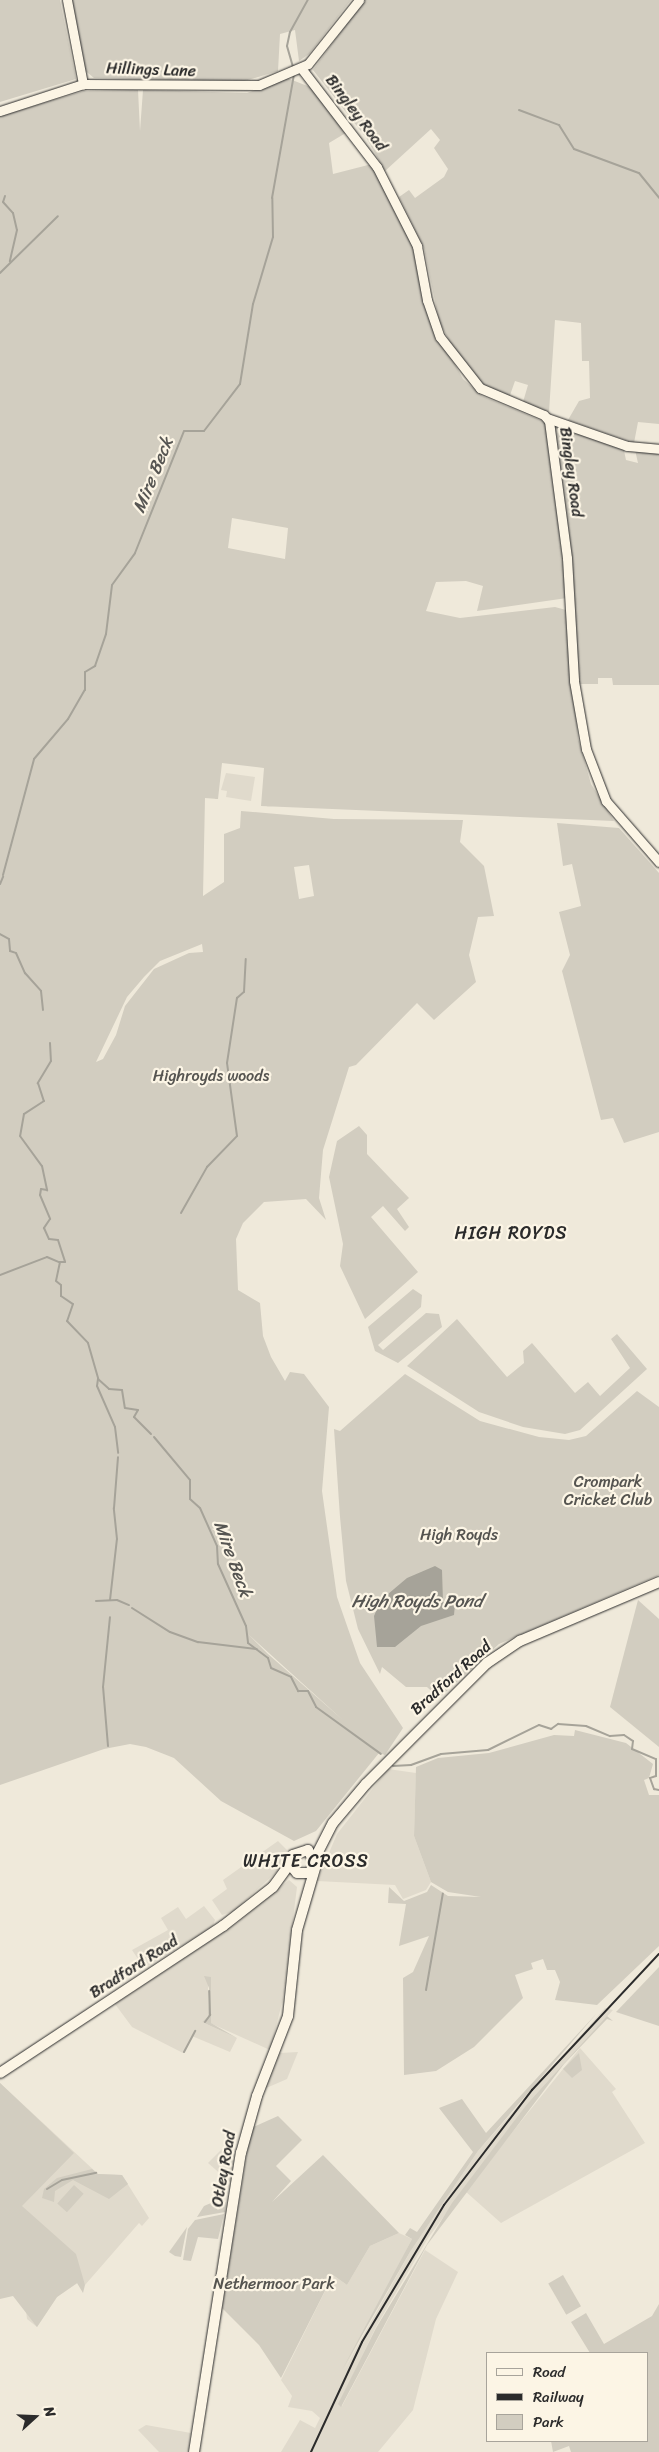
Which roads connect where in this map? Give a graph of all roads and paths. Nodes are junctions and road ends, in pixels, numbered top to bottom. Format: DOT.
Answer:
graph roads {
  1 [pos="66,0"];
  2 [pos="359,0"];
  3 [pos="301,68"];
  4 [pos="83,84"];
  5 [pos="0,110"];
  6 [pos="547,418"];
  7 [pos="659,449"];
  8 [pos="659,862"];
  9 [pos="659,1582"];
  10 [pos="326,1834"];
  11 [pos="305,1849"];
  12 [pos="291,1862"];
  13 [pos="315,1863"];
  14 [pos="298,1873"];
  15 [pos="280,1880"];
  16 [pos="303,1896"];
  17 [pos="0,2073"];
  18 [pos="194,2452"];
  1 -- 4 [label="street"];
  2 -- 3 [label="street"];
  3 -- 4 [label="street, Hillings Lane"];
  3 -- 6 [label="street, Bingley Road"];
  4 -- 5 [label="street, Hillings Lane"];
  6 -- 7 [label="street"];
  6 -- 8 [label="street, Bingley Road"];
  9 -- 10 [label="main road, Bradford Road"];
  10 -- 11 [label="main road, Bradford Road"];
  10 -- 13 [label="main road, Bradford Road"];
  11 -- 12 [label="main road, Bradford Road"];
  11 -- 13 [label="main road"];
  12 -- 14 [label="main road"];
  12 -- 15 [label="main road, Bradford Road"];
  13 -- 14 [label="main road, Bradford Road"];
  13 -- 16 [label="main road, Otley Road"];
  14 -- 15 [label="main road, Bradford Road"];
  14 -- 16 [label="main road, Otley Road"];
  15 -- 17 [label="main road, Bradford Road"];
  16 -- 18 [label="main road, Otley Road"];
}
